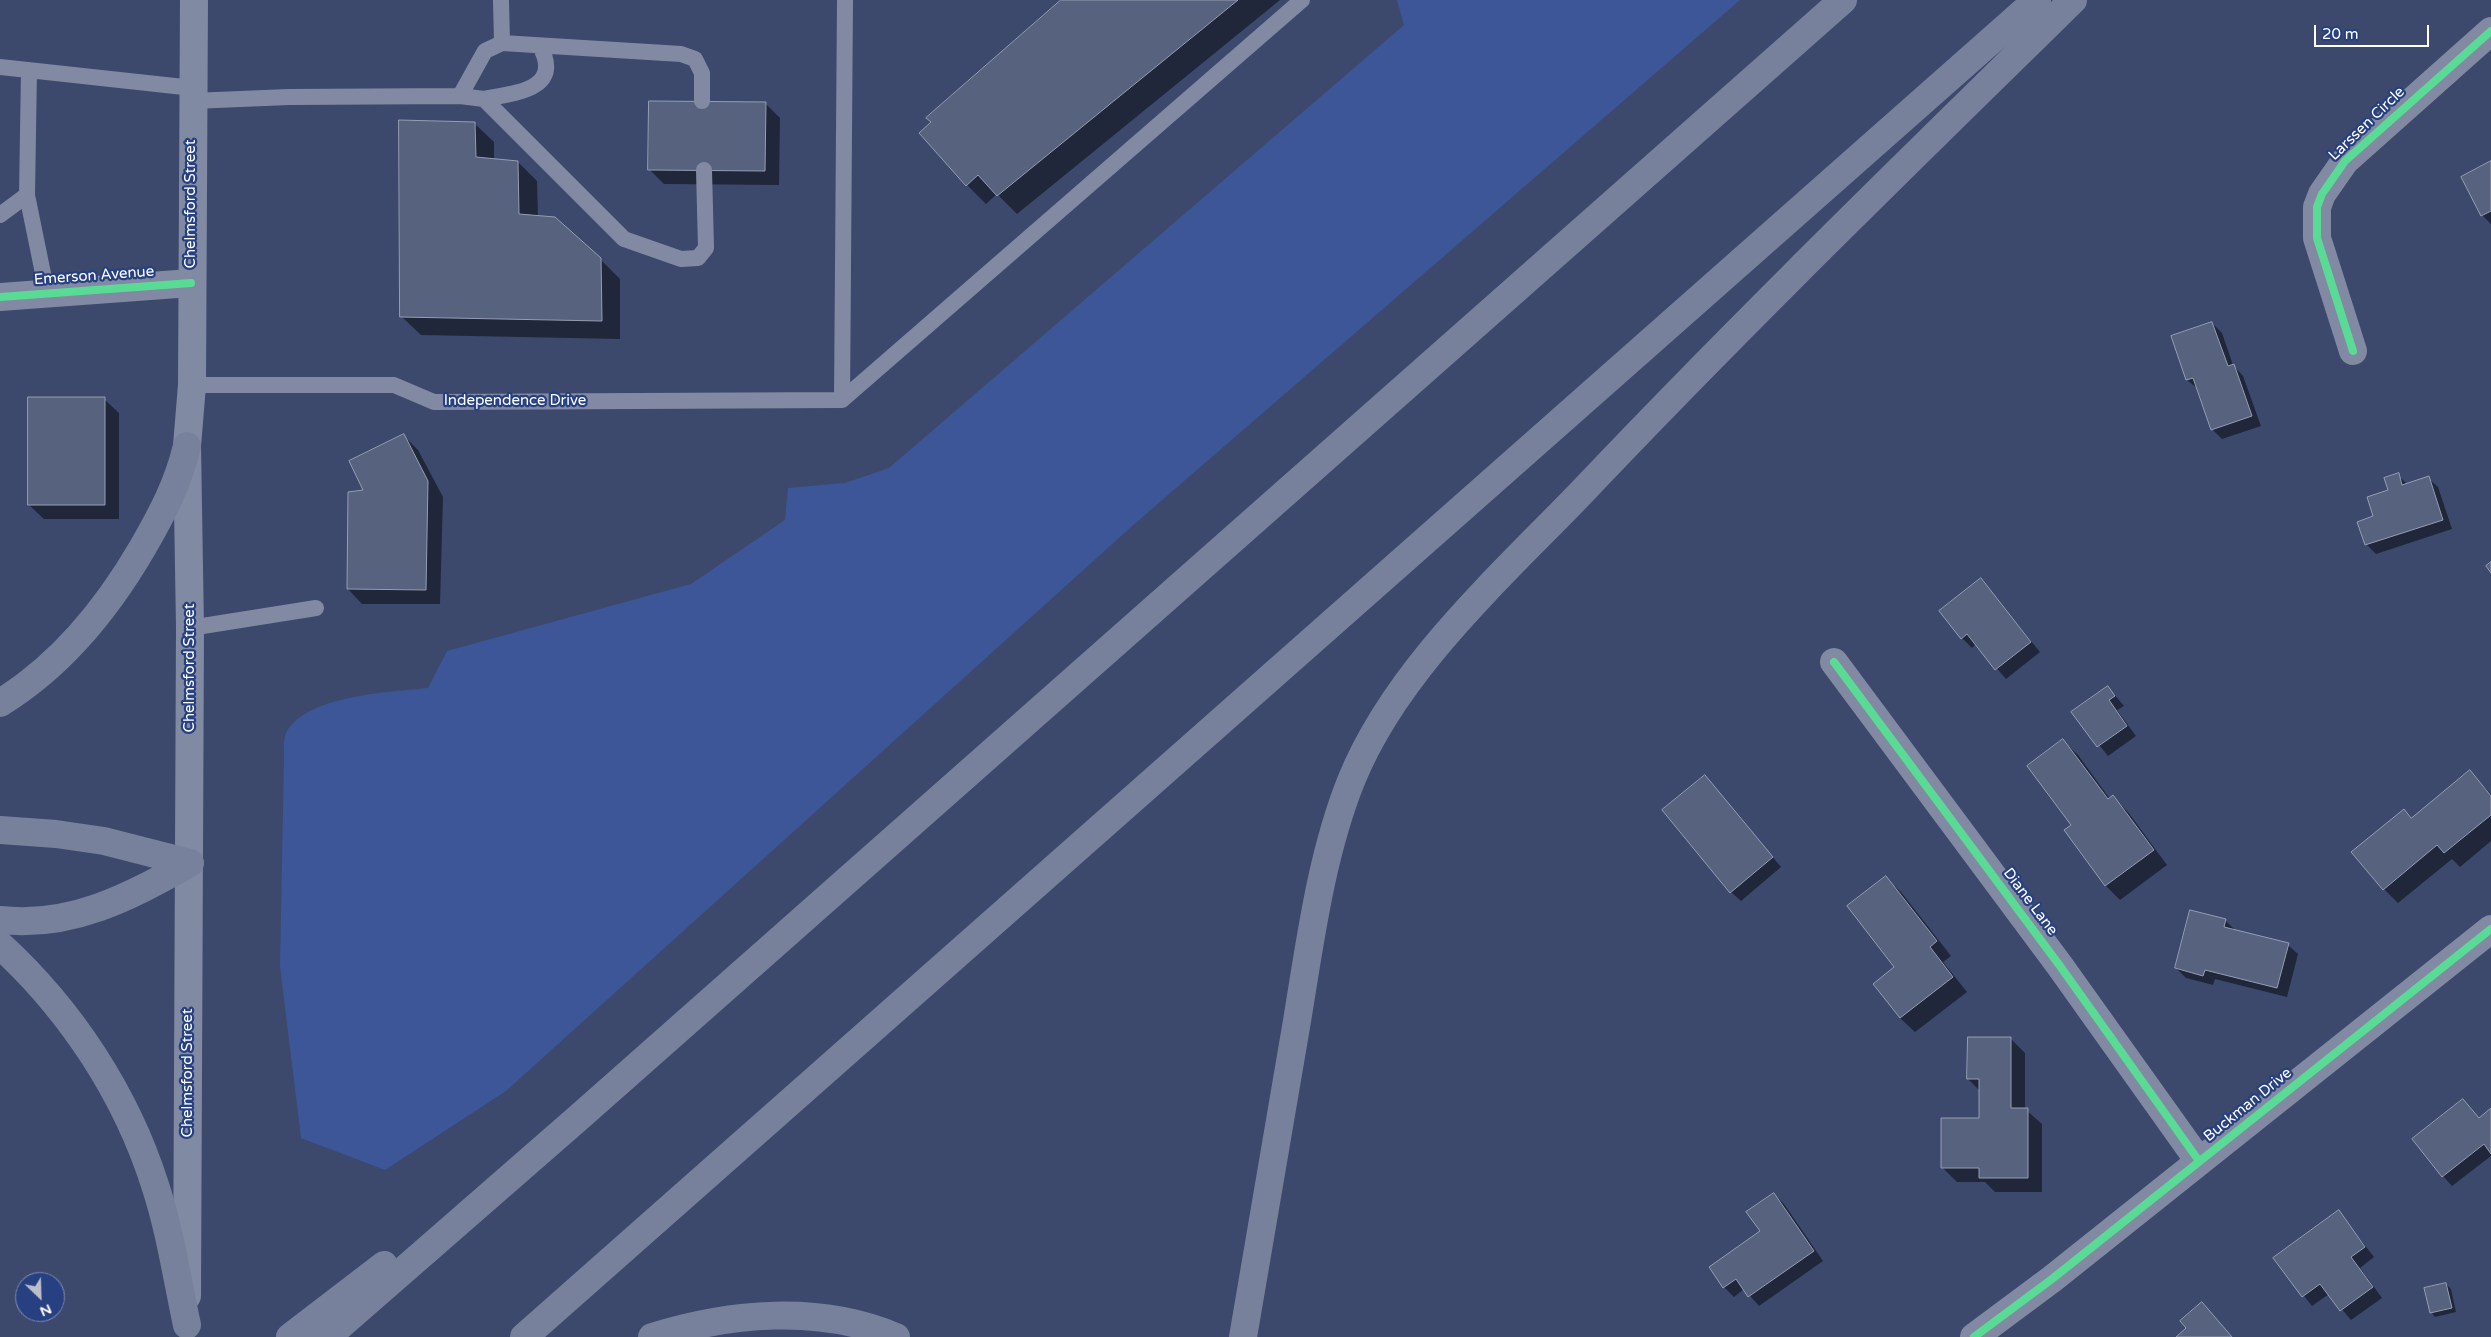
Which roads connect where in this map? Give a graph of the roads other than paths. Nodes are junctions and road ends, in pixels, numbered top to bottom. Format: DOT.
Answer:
graph roads {
  1 [pos="194,0"];
  2 [pos="501,0"];
  3 [pos="845,0"];
  4 [pos="1302,0"];
  5 [pos="1843,0"];
  6 [pos="2037,0"];
  7 [pos="2073,0"];
  8 [pos="2491,30"];
  9 [pos="502,43"];
  10 [pos="540,46"];
  11 [pos="0,68"];
  12 [pos="29,70"];
  13 [pos="192,94"];
  14 [pos="460,96"];
  15 [pos="484,99"];
  16 [pos="702,101"];
  17 [pos="704,170"];
  18 [pos="27,195"];
  19 [pos="0,215"];
  20 [pos="191,283"];
  21 [pos="47,293"];
  22 [pos="0,297"];
  23 [pos="2353,350"];
  24 [pos="192,385"];
  25 [pos="842,400"];
  26 [pos="187,446"];
  27 [pos="316,608"];
  28 [pos="190,628"];
  29 [pos="1834,662"];
  30 [pos="0,702"];
  31 [pos="0,830"];
  32 [pos="190,863"];
  33 [pos="0,920"];
  34 [pos="2491,929"];
  35 [pos="0,946"];
  36 [pos="2200,1161"];
  37 [pos="329,1325"];
  38 [pos="187,1331"];
  39 [pos="290,1337"];
  40 [pos="524,1337"];
  41 [pos="652,1337"];
  42 [pos="896,1337"];
  43 [pos="1242,1337"];
  44 [pos="1974,1337"];
  1 -- 13 [label="main road, Chelmsford Street"];
  2 -- 9 [label="lane"];
  3 -- 25 [label="lane"];
  4 -- 25 [label="lane"];
  5 -- 37 [label="highway"];
  6 -- 40 [label="highway"];
  7 -- 43 [label="highway"];
  8 -- 23 [label="street, Larssen Circle"];
  9 -- 10 [label="lane"];
  9 -- 14 [label="lane"];
  10 -- 15 [label="lane"];
  10 -- 16 [label="lane"];
  11 -- 12 [label="lane"];
  12 -- 13 [label="lane"];
  12 -- 18 [label="lane"];
  13 -- 14 [label="lane"];
  13 -- 20 [label="main road, Chelmsford Street"];
  14 -- 15 [label="lane"];
  15 -- 17 [label="lane"];
  18 -- 19 [label="lane"];
  18 -- 21 [label="lane"];
  20 -- 21 [label="street, Emerson Avenue"];
  20 -- 24 [label="main road, Chelmsford Street"];
  21 -- 22 [label="street, Emerson Avenue"];
  24 -- 25 [label="lane, Independence Drive"];
  24 -- 26 [label="main road, Chelmsford Street"];
  26 -- 28 [label="main road, Chelmsford Street"];
  26 -- 30 [label="highway"];
  27 -- 28 [label="lane"];
  28 -- 32 [label="main road, Chelmsford Street"];
  29 -- 36 [label="street, Diane Lane"];
  31 -- 32 [label="highway"];
  32 -- 33 [label="highway"];
  32 -- 38 [label="main road, Chelmsford Street"];
  34 -- 36 [label="street, Buckman Drive"];
  35 -- 38 [label="highway"];
  36 -- 44 [label="street, Buckman Drive"];
  37 -- 39 [label="highway"];
  41 -- 42 [label="highway"];
}
